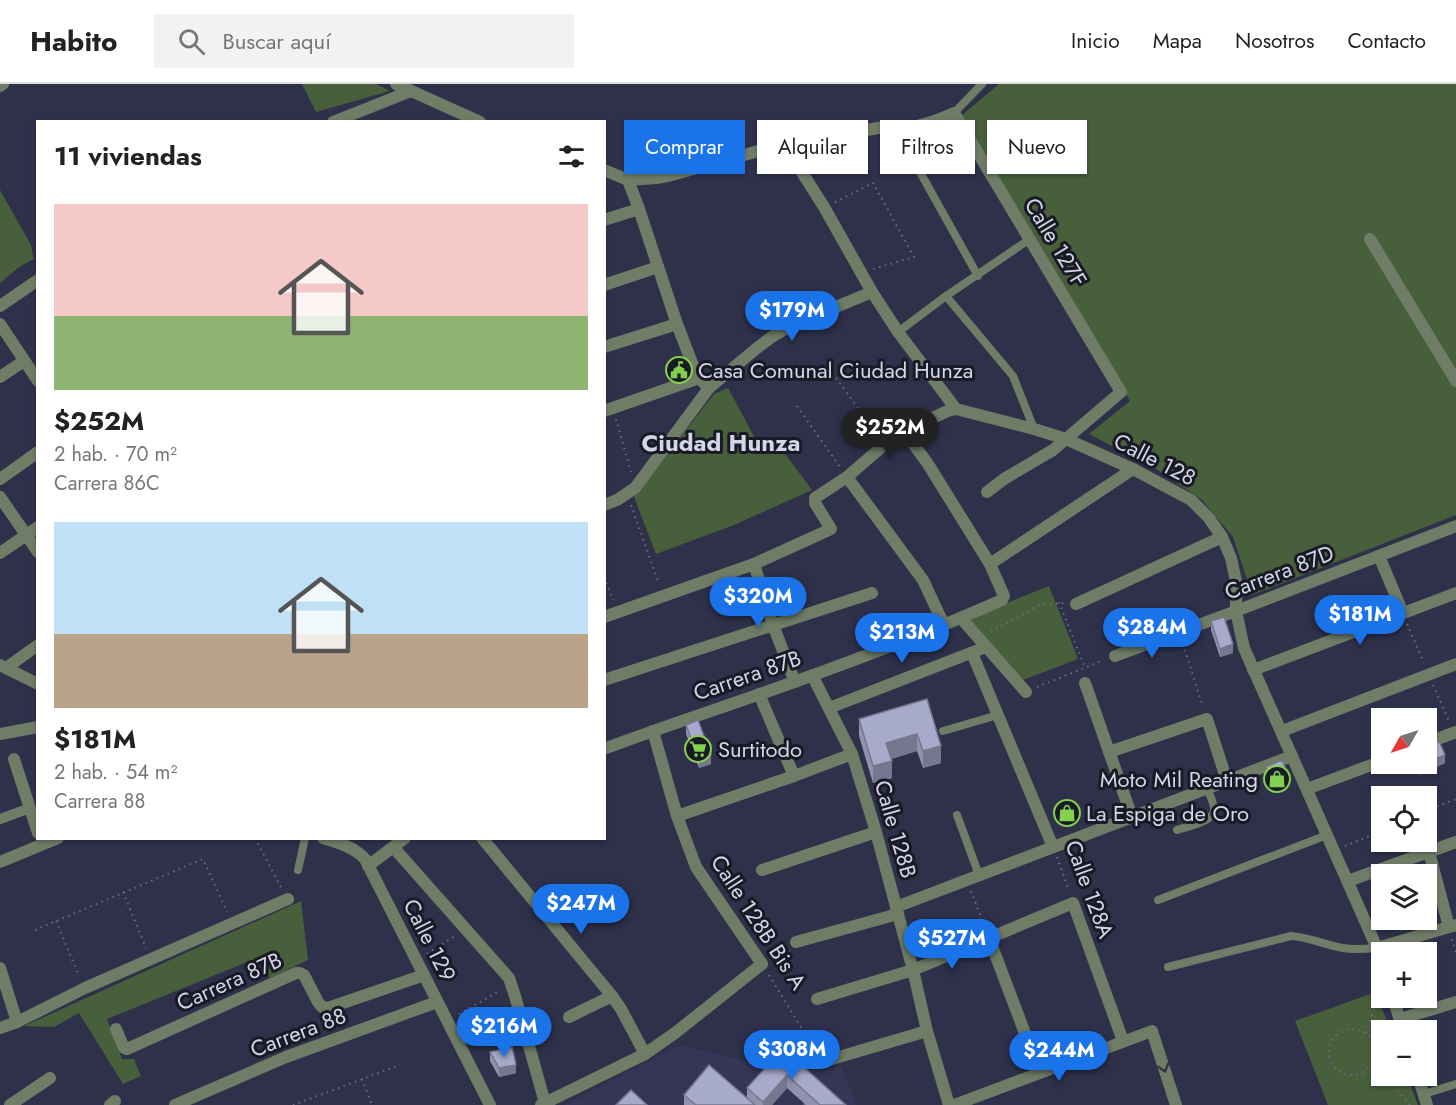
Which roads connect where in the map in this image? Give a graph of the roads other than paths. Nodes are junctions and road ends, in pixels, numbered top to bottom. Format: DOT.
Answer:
graph roads {
  1 [pos="396,84"];
  2 [pos="982,84"];
  3 [pos="411,91"];
  4 [pos="954,113"];
  5 [pos="338,120"];
  6 [pos="476,120"];
  7 [pos="938,120"];
  8 [pos="757,151"];
  9 [pos="606,171"];
  10 [pos="803,174"];
  11 [pos="921,174"];
  12 [pos="628,180"];
  13 [pos="639,209"];
  14 [pos="606,219"];
  15 [pos="1030,239"];
  16 [pos="1370,239"];
  17 [pos="658,267"];
  18 [pos="978,276"];
  19 [pos="36,281"];
  20 [pos="606,284"];
  21 [pos="872,291"];
  22 [pos="946,296"];
  23 [pos="0,306"];
  24 [pos="0,324"];
  25 [pos="677,324"];
  26 [pos="898,332"];
  27 [pos="606,346"];
  28 [pos="24,361"];
  29 [pos="0,377"];
  30 [pos="36,378"];
  31 [pos="699,378"];
  32 [pos="1456,381"];
  33 [pos="709,388"];
  34 [pos="609,409"];
  35 [pos="956,409"];
  36 [pos="1034,429"];
  37 [pos="904,431"];
  38 [pos="1066,439"];
  39 [pos="36,453"];
  40 [pos="1133,469"];
  41 [pos="847,477"];
  42 [pos="0,479"];
  43 [pos="987,492"];
  44 [pos="0,497"];
  45 [pos="606,504"];
  46 [pos="1456,526"];
  47 [pos="36,527"];
  48 [pos="26,534"];
  49 [pos="1222,537"];
  50 [pos="36,549"];
  51 [pos="0,553"];
  52 [pos="1379,556"];
  53 [pos="754,564"];
  54 [pos="990,564"];
  55 [pos="872,593"];
  56 [pos="1456,593"];
  57 [pos="1076,604"];
  58 [pos="1236,611"];
  59 [pos="1403,613"];
  60 [pos="606,616"];
  61 [pos="961,618"];
  62 [pos="773,625"];
  63 [pos="944,625"];
  64 [pos="983,643"];
  65 [pos="36,646"];
  66 [pos="972,653"];
  67 [pos="1115,656"];
  68 [pos="1456,664"];
  69 [pos="3,667"];
  70 [pos="1253,670"];
  71 [pos="812,675"];
  72 [pos="606,679"];
  73 [pos="795,681"];
  74 [pos="36,683"];
  75 [pos="1085,683"];
  76 [pos="1026,692"];
  77 [pos="759,694"];
  78 [pos="830,708"];
  79 [pos="998,715"];
  80 [pos="36,727"];
  81 [pos="653,731"];
  82 [pos="943,731"];
  83 [pos="1282,731"];
  84 [pos="0,734"];
  85 [pos="1455,735"];
  86 [pos="1437,740"];
  87 [pos="606,748"];
  88 [pos="1109,752"];
  89 [pos="852,754"];
  90 [pos="1292,756"];
  91 [pos="14,759"];
  92 [pos="1371,764"];
  93 [pos="794,776"];
  94 [pos="1227,781"];
  95 [pos="1207,788"];
  96 [pos="1307,789"];
  97 [pos="30,808"];
  98 [pos="957,815"];
  99 [pos="677,816"];
  100 [pos="1132,817"];
  101 [pos="0,819"];
  102 [pos="36,829"];
  103 [pos="1177,830"];
  104 [pos="876,832"];
  105 [pos="1327,835"];
  106 [pos="37,840"];
  107 [pos="305,840"];
  108 [pos="337,840"];
  109 [pos="403,840"];
  110 [pos="484,840"];
  111 [pos="1456,842"];
  112 [pos="1053,847"];
  113 [pos="394,848"];
  114 [pos="1437,849"];
  115 [pos="1429,852"];
  116 [pos="0,862"];
  117 [pos="368,866"];
  118 [pos="298,870"];
  119 [pos="762,870"];
  120 [pos="973,878"];
  121 [pos="1348,881"];
  122 [pos="288,899"];
  123 [pos="1158,900"];
  124 [pos="897,910"];
  125 [pos="1453,926"];
  126 [pos="989,938"];
  127 [pos="796,942"];
  128 [pos="1374,942"];
  129 [pos="1398,942"];
  130 [pos="1371,948"];
  131 [pos="1168,967"];
  132 [pos="0,968"];
  133 [pos="913,970"];
  134 [pos="424,975"];
  135 [pos="612,996"];
  136 [pos="818,999"];
  137 [pos="437,1002"];
  138 [pos="1456,1002"];
  139 [pos="569,1017"];
  140 [pos="1414,1020"];
  141 [pos="17,1022"];
  142 [pos="0,1028"];
  143 [pos="116,1029"];
  144 [pos="927,1031"];
  145 [pos="1123,1041"];
  146 [pos="645,1054"];
  147 [pos="822,1062"];
  148 [pos="1040,1073"];
  149 [pos="50,1078"];
  150 [pos="1456,1084"];
  151 [pos="1426,1099"];
  152 [pos="543,1104"];
  153 [pos="10,1105"];
  154 [pos="175,1105"];
  155 [pos="490,1105"];
  156 [pos="949,1105"];
  157 [pos="954,1105"];
  158 [pos="1176,1105"];
  1 -- 3 [label="street"];
  2 -- 4 [label="lane"];
  3 -- 5 [label="street"];
  3 -- 6 [label="street"];
  4 -- 7 [label="street"];
  4 -- 15 [label="street, Calle 127F"];
  8 -- 12 [label="street"];
  9 -- 12 [label="street"];
  10 -- 21 [label="street"];
  11 -- 18 [label="lane"];
  12 -- 13 [label="street"];
  13 -- 14 [label="street"];
  13 -- 17 [label="street"];
  15 -- 18 [label="lane"];
  15 -- 38 [label="street, Calle 127F"];
  16 -- 32 [label="street"];
  17 -- 20 [label="street"];
  17 -- 25 [label="street"];
  18 -- 22 [label="lane"];
  19 -- 23 [label="street"];
  21 -- 26 [label="street"];
  21 -- 33 [label="street"];
  22 -- 26 [label="lane"];
  22 -- 36 [label="lane"];
  24 -- 28 [label="street"];
  25 -- 27 [label="street"];
  25 -- 31 [label="street"];
  26 -- 35 [label="street"];
  28 -- 29 [label="street"];
  28 -- 30 [label="street"];
  31 -- 33 [label="street"];
  31 -- 34 [label="street"];
  33 -- 45 [label="street"];
  35 -- 36 [label="street, Calle 128"];
  35 -- 37 [label="street"];
  36 -- 38 [label="street, Calle 128"];
  37 -- 41 [label="street"];
  37 -- 54 [label="street"];
  38 -- 40 [label="street, Calle 128"];
  38 -- 43 [label="street"];
  39 -- 42 [label="street"];
  40 -- 49 [label="street, Calle 128"];
  40 -- 54 [label="street"];
  41 -- 53 [label="street"];
  41 -- 63 [label="street"];
  44 -- 48 [label="street"];
  46 -- 52 [label="street, Carrera 87D"];
  47 -- 48 [label="street"];
  48 -- 50 [label="street"];
  48 -- 51 [label="street"];
  49 -- 57 [label="street"];
  49 -- 58 [label="street, Calle 128"];
  52 -- 58 [label="street, Carrera 87D"];
  52 -- 59 [label="street"];
  53 -- 60 [label="street"];
  53 -- 62 [label="street"];
  54 -- 61 [label="street, Carrera 87B"];
  55 -- 62 [label="street"];
  56 -- 59 [label="street"];
  58 -- 67 [label="street, Carrera 87D"];
  58 -- 70 [label="street, Calle 128"];
  59 -- 70 [label="street"];
  61 -- 63 [label="street, Carrera 87B"];
  61 -- 64 [label="street"];
  62 -- 72 [label="street"];
  62 -- 73 [label="street"];
  63 -- 71 [label="street, Carrera 87B"];
  64 -- 66 [label="street"];
  64 -- 76 [label="street"];
  65 -- 69 [label="street"];
  66 -- 78 [label="street"];
  66 -- 79 [label="street, Calle 128A"];
  68 -- 83 [label="street"];
  69 -- 74 [label="street"];
  70 -- 83 [label="street, Calle 128"];
  71 -- 73 [label="street, Carrera 87B"];
  71 -- 78 [label="street, Calle 128B"];
  73 -- 77 [label="street, Carrera 87B"];
  75 -- 88 [label="street"];
  77 -- 81 [label="street, Carrera 87B"];
  77 -- 93 [label="street"];
  78 -- 89 [label="street, Calle 128B"];
  79 -- 82 [label="lane"];
  79 -- 112 [label="street, Calle 128A"];
  80 -- 84 [label="street"];
  81 -- 87 [label="street, Carrera 87B"];
  81 -- 99 [label="street, Calle 128B Bis A"];
  83 -- 90 [label="street, Calle 128"];
  85 -- 86 [label="street"];
  88 -- 94 [label="street"];
  88 -- 100 [label="street"];
  89 -- 93 [label="street"];
  89 -- 104 [label="street, Calle 128B"];
  90 -- 94 [label="street"];
  90 -- 96 [label="street, Calle 128"];
  91 -- 97 [label="street"];
  92 -- 96 [label="street"];
  93 -- 99 [label="street"];
  94 -- 95 [label="street"];
  95 -- 100 [label="street"];
  95 -- 103 [label="lane"];
  96 -- 105 [label="street, Calle 128"];
  97 -- 101 [label="street"];
  97 -- 102 [label="street"];
  98 -- 120 [label="lane"];
  99 -- 146 [label="street, Calle 128B Bis A"];
  100 -- 112 [label="street"];
  104 -- 119 [label="street"];
  104 -- 124 [label="street, Calle 128B"];
  105 -- 121 [label="street, Calle 128"];
  105 -- 123 [label="lane"];
  106 -- 116 [label="street"];
  107 -- 118 [label="lane"];
  108 -- 117 [label="street, Calle 129"];
  109 -- 113 [label="street"];
  110 -- 135 [label="street"];
  111 -- 114 [label="street"];
  112 -- 120 [label="street"];
  113 -- 117 [label="street"];
  113 -- 152 [label="street"];
  115 -- 121 [label="street"];
  115 -- 125 [label="street"];
  117 -- 134 [label="street, Calle 129"];
  120 -- 124 [label="street"];
  121 -- 128 [label="street, Calle 128"];
  122 -- 141 [label="street"];
  124 -- 127 [label="street"];
  124 -- 133 [label="street, Calle 128B"];
  125 -- 129 [label="street"];
  126 -- 133 [label="street"];
  126 -- 145 [label="street, Calle 128A"];
  126 -- 148 [label="street"];
  130 -- 131 [label="lane"];
  132 -- 141 [label="street"];
  133 -- 136 [label="street"];
  133 -- 144 [label="street, Calle 128B"];
  134 -- 137 [label="street, Calle 129"];
  134 -- 143 [label="street, Carrera 87B"];
  135 -- 139 [label="street"];
  135 -- 146 [label="street"];
  137 -- 154 [label="street, Carrera 88"];
  137 -- 155 [label="street, Calle 129"];
  138 -- 140 [label="street"];
  141 -- 142 [label="street"];
  144 -- 147 [label="street"];
  144 -- 156 [label="street, Calle 128B"];
  145 -- 148 [label="street"];
  145 -- 158 [label="street, one-way"];
  146 -- 152 [label="street"];
  148 -- 157 [label="street"];
  149 -- 153 [label="street"];
  150 -- 151 [label="lane"];
}
